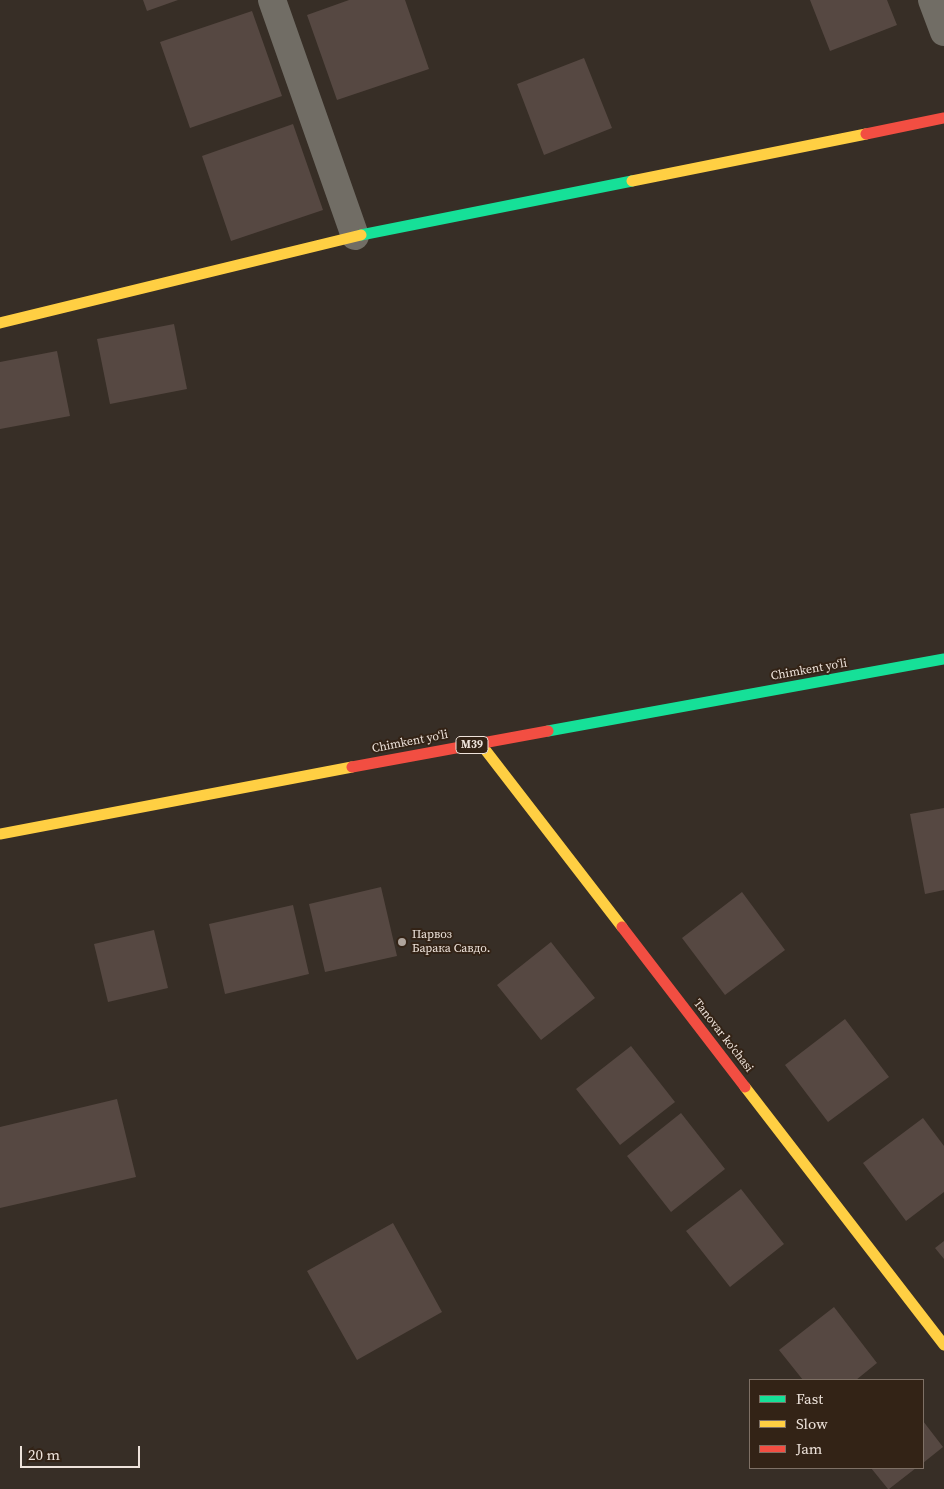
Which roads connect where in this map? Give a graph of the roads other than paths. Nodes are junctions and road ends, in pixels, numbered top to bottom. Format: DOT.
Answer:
graph roads {
  1 [pos="272,0"];
  2 [pos="932,0"];
  3 [pos="944,32"];
  4 [pos="944,118"];
  5 [pos="355,236"];
  6 [pos="0,323"];
  7 [pos="944,660"];
  8 [pos="480,743"];
  9 [pos="0,834"];
  10 [pos="944,1345"];
  1 -- 5 [label="street"];
  2 -- 3 [label="street"];
  4 -- 5 [label="main road"];
  5 -- 6 [label="main road"];
  7 -- 8 [label="main road, Chimkent yo‘li / M39"];
  8 -- 9 [label="main road, Chimkent yo‘li / M39"];
  8 -- 10 [label="main road, Tanovar ko'chasi"];
}
